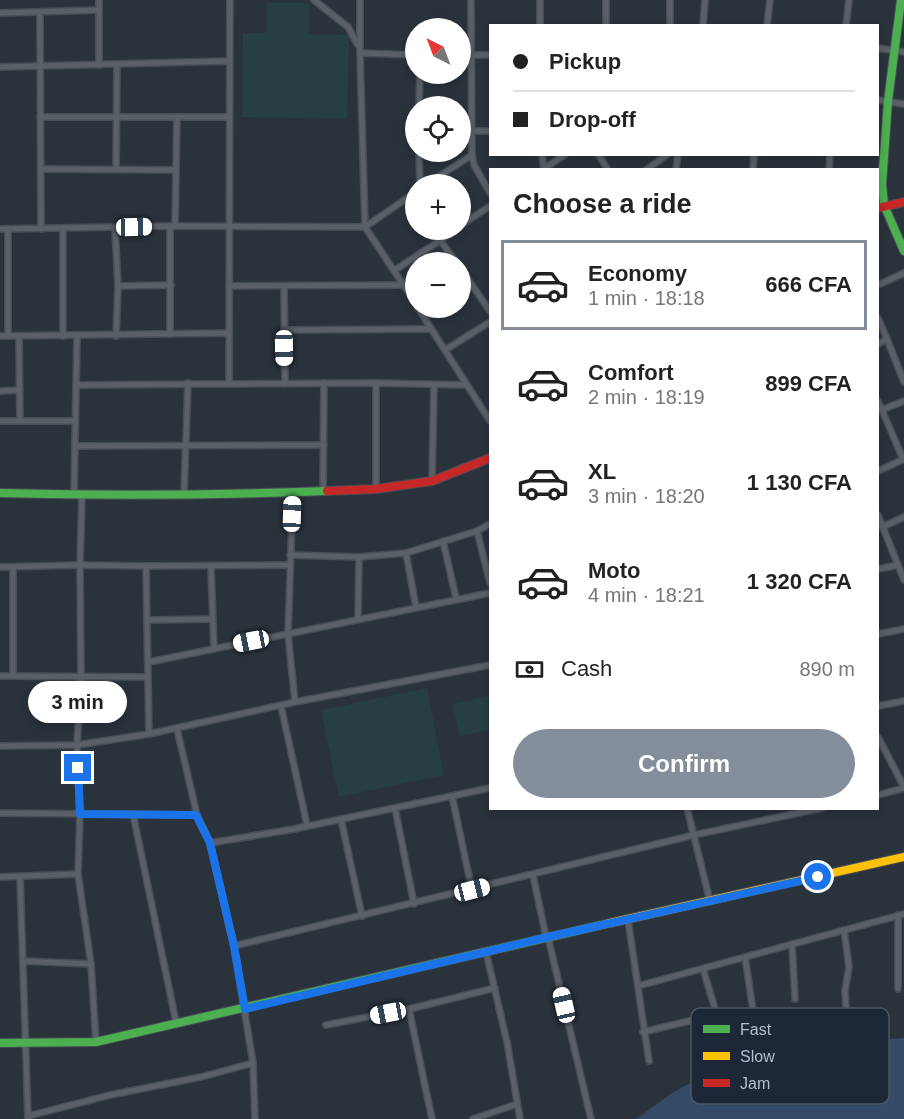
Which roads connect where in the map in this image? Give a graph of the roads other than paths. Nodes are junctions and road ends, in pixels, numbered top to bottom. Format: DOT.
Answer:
graph roads {
  1 [pos="99,0"];
  2 [pos="230,0"];
  3 [pos="314,0"];
  4 [pos="360,0"];
  5 [pos="471,0"];
  6 [pos="540,0"];
  7 [pos="606,0"];
  8 [pos="670,0"];
  9 [pos="705,0"];
  10 [pos="770,0"];
  11 [pos="849,0"];
  12 [pos="901,0"];
  13 [pos="99,10"];
  14 [pos="0,13"];
  15 [pos="40,13"];
  16 [pos="471,18"];
  17 [pos="540,24"];
  18 [pos="606,24"];
  19 [pos="670,24"];
  20 [pos="704,24"];
  21 [pos="767,24"];
  22 [pos="846,24"];
  23 [pos="879,48"];
  24 [pos="360,50"];
  25 [pos="899,51"];
  26 [pos="405,54"];
  27 [pos="471,55"];
  28 [pos="489,56"];
  29 [pos="230,61"];
  30 [pos="117,64"];
  31 [pos="99,65"];
  32 [pos="40,66"];
  33 [pos="0,68"];
  34 [pos="879,100"];
  35 [pos="888,101"];
  36 [pos="904,104"];
  37 [pos="40,117"];
  38 [pos="117,117"];
  39 [pos="177,117"];
  40 [pos="229,117"];
  41 [pos="471,131"];
  42 [pos="489,131"];
  43 [pos="472,155"];
  44 [pos="563,156"];
  45 [pos="665,156"];
  46 [pos="545,168"];
  47 [pos="649,168"];
  48 [pos="41,169"];
  49 [pos="116,169"];
  50 [pos="176,170"];
  51 [pos="443,174"];
  52 [pos="489,191"];
  53 [pos="405,199"];
  54 [pos="881,201"];
  55 [pos="904,202"];
  56 [pos="489,207"];
  57 [pos="471,219"];
  58 [pos="173,226"];
  59 [pos="229,227"];
  60 [pos="364,227"];
  61 [pos="63,228"];
  62 [pos="115,228"];
  63 [pos="0,229"];
  64 [pos="8,229"];
  65 [pos="41,229"];
  66 [pos="440,240"];
  67 [pos="904,251"];
  68 [pos="449,252"];
  69 [pos="395,270"];
  70 [pos="904,273"];
  71 [pos="0,283"];
  72 [pos="8,283"];
  73 [pos="471,284"];
  74 [pos="171,285"];
  75 [pos="404,285"];
  76 [pos="879,285"];
  77 [pos="118,286"];
  78 [pos="229,286"];
  79 [pos="284,286"];
  80 [pos="489,310"];
  81 [pos="424,318"];
  82 [pos="879,320"];
  83 [pos="489,323"];
  84 [pos="431,329"];
  85 [pos="284,330"];
  86 [pos="228,333"];
  87 [pos="171,334"];
  88 [pos="0,336"];
  89 [pos="8,336"];
  90 [pos="19,336"];
  91 [pos="63,336"];
  92 [pos="77,336"];
  93 [pos="116,336"];
  94 [pos="887,339"];
  95 [pos="879,343"];
  96 [pos="445,350"];
  97 [pos="904,382"];
  98 [pos="188,383"];
  99 [pos="324,383"];
  100 [pos="376,383"];
  101 [pos="229,384"];
  102 [pos="285,384"];
  103 [pos="76,385"];
  104 [pos="435,385"];
  105 [pos="466,385"];
  106 [pos="20,390"];
  107 [pos="0,391"];
  108 [pos="904,401"];
  109 [pos="879,404"];
  110 [pos="881,410"];
  111 [pos="489,420"];
  112 [pos="0,421"];
  113 [pos="20,421"];
  114 [pos="75,421"];
  115 [pos="324,445"];
  116 [pos="75,446"];
  117 [pos="186,446"];
  118 [pos="489,458"];
  119 [pos="904,459"];
  120 [pos="879,471"];
  121 [pos="432,481"];
  122 [pos="376,489"];
  123 [pos="323,491"];
  124 [pos="0,493"];
  125 [pos="184,493"];
  126 [pos="293,493"];
  127 [pos="78,495"];
  128 [pos="904,517"];
  129 [pos="879,518"];
  130 [pos="489,525"];
  131 [pos="882,527"];
  132 [pos="477,531"];
  133 [pos="443,541"];
  134 [pos="406,553"];
  135 [pos="290,555"];
  136 [pos="359,557"];
  137 [pos="80,565"];
  138 [pos="290,565"];
  139 [pos="898,565"];
  140 [pos="146,566"];
  141 [pos="211,566"];
  142 [pos="0,567"];
  143 [pos="13,567"];
  144 [pos="879,569"];
  145 [pos="489,579"];
  146 [pos="904,580"];
  147 [pos="489,593"];
  148 [pos="456,598"];
  149 [pos="416,607"];
  150 [pos="213,619"];
  151 [pos="358,619"];
  152 [pos="148,620"];
  153 [pos="904,628"];
  154 [pos="288,634"];
  155 [pos="879,634"];
  156 [pos="213,649"];
  157 [pos="149,662"];
  158 [pos="489,665"];
  159 [pos="0,676"];
  160 [pos="13,676"];
  161 [pos="81,676"];
  162 [pos="148,677"];
  163 [pos="904,701"];
  164 [pos="295,702"];
  165 [pos="281,706"];
  166 [pos="879,706"];
  167 [pos="177,729"];
  168 [pos="149,734"];
  169 [pos="879,739"];
  170 [pos="77,745"];
  171 [pos="0,746"];
  172 [pos="904,787"];
  173 [pos="489,788"];
  174 [pos="879,795"];
  175 [pos="452,796"];
  176 [pos="395,808"];
  177 [pos="688,810"];
  178 [pos="813,810"];
  179 [pos="0,813"];
  180 [pos="80,814"];
  181 [pos="133,814"];
  182 [pos="196,815"];
  183 [pos="341,819"];
  184 [pos="308,825"];
  185 [pos="694,835"];
  186 [pos="210,843"];
  187 [pos="904,857"];
  188 [pos="78,874"];
  189 [pos="533,875"];
  190 [pos="20,876"];
  191 [pos="0,877"];
  192 [pos="472,890"];
  193 [pos="710,901"];
  194 [pos="414,904"];
  195 [pos="901,915"];
  196 [pos="362,916"];
  197 [pos="628,920"];
  198 [pos="844,930"];
  199 [pos="547,937"];
  200 [pos="792,944"];
  201 [pos="234,946"];
  202 [pos="486,952"];
  203 [pos="745,957"];
  204 [pos="23,961"];
  205 [pos="91,964"];
  206 [pos="703,969"];
  207 [pos="638,986"];
  208 [pos="495,988"];
  209 [pos="898,989"];
  210 [pos="795,999"];
  211 [pos="846,1007"];
  212 [pos="715,1008"];
  213 [pos="753,1008"];
  214 [pos="245,1009"];
  215 [pos="409,1009"];
  216 [pos="691,1020"];
  217 [pos="176,1022"];
  218 [pos="326,1025"];
  219 [pos="643,1032"];
  220 [pos="96,1042"];
  221 [pos="0,1043"];
  222 [pos="25,1043"];
  223 [pos="649,1061"];
  224 [pos="253,1063"];
  225 [pos="518,1104"];
  226 [pos="28,1118"];
  227 [pos="255,1119"];
  228 [pos="432,1119"];
  229 [pos="474,1119"];
  230 [pos="520,1119"];
  231 [pos="591,1119"];
  1 -- 13 [label="street"];
  2 -- 29 [label="street"];
  3 -- 24 [label="street"];
  4 -- 24 [label="street"];
  5 -- 16 [label="street"];
  6 -- 17 [label="street"];
  7 -- 18 [label="street"];
  8 -- 19 [label="street"];
  9 -- 20 [label="street"];
  10 -- 21 [label="street"];
  11 -- 22 [label="street"];
  12 -- 25 [label="street"];
  13 -- 15 [label="street"];
  13 -- 31 [label="street"];
  14 -- 15 [label="street"];
  15 -- 32 [label="street"];
  23 -- 25 [label="street"];
  24 -- 26 [label="street"];
  24 -- 60 [label="street"];
  25 -- 35 [label="street"];
  27 -- 28 [label="street"];
  29 -- 30 [label="street"];
  29 -- 40 [label="street"];
  30 -- 31 [label="street"];
  30 -- 38 [label="street"];
  31 -- 32 [label="street"];
  32 -- 33 [label="street"];
  32 -- 37 [label="street"];
  34 -- 35 [label="street"];
  35 -- 36 [label="street"];
  35 -- 54 [label="street"];
  37 -- 38 [label="street"];
  37 -- 48 [label="street"];
  38 -- 39 [label="street"];
  38 -- 49 [label="street"];
  39 -- 40 [label="street"];
  39 -- 50 [label="street"];
  40 -- 59 [label="street"];
  41 -- 42 [label="street"];
  41 -- 43 [label="street"];
  43 -- 51 [label="street"];
  43 -- 52 [label="street"];
  44 -- 46 [label="street"];
  45 -- 47 [label="street"];
  48 -- 49 [label="street"];
  48 -- 65 [label="street"];
  49 -- 50 [label="street"];
  50 -- 58 [label="street"];
  53 -- 60 [label="street"];
  54 -- 55 [label="street"];
  54 -- 67 [label="street"];
  56 -- 57 [label="street"];
  58 -- 59 [label="street"];
  58 -- 62 [label="street"];
  58 -- 74 [label="street"];
  59 -- 60 [label="street"];
  59 -- 78 [label="street"];
  60 -- 69 [label="street"];
  61 -- 62 [label="street"];
  61 -- 65 [label="street"];
  61 -- 91 [label="street"];
  62 -- 77 [label="street"];
  63 -- 64 [label="street"];
  64 -- 65 [label="street"];
  64 -- 72 [label="street"];
  66 -- 68 [label="street"];
  66 -- 69 [label="street"];
  69 -- 75 [label="street"];
  70 -- 76 [label="street"];
  71 -- 72 [label="street"];
  72 -- 89 [label="street"];
  73 -- 80 [label="street"];
  74 -- 77 [label="street"];
  74 -- 87 [label="street"];
  75 -- 79 [label="street"];
  77 -- 93 [label="street"];
  78 -- 79 [label="street"];
  78 -- 86 [label="street"];
  79 -- 85 [label="street"];
  81 -- 84 [label="street"];
  82 -- 94 [label="street"];
  83 -- 96 [label="street"];
  84 -- 85 [label="street"];
  84 -- 96 [label="street"];
  85 -- 102 [label="street"];
  86 -- 87 [label="street"];
  86 -- 101 [label="street"];
  87 -- 93 [label="street"];
  88 -- 89 [label="street"];
  89 -- 90 [label="street"];
  90 -- 91 [label="street"];
  90 -- 106 [label="street"];
  91 -- 92 [label="street"];
  92 -- 93 [label="street"];
  92 -- 103 [label="street"];
  94 -- 95 [label="street"];
  94 -- 97 [label="street"];
  96 -- 105 [label="street"];
  98 -- 101 [label="street"];
  98 -- 103 [label="street"];
  98 -- 117 [label="street"];
  99 -- 100 [label="street"];
  99 -- 102 [label="street"];
  99 -- 115 [label="street"];
  100 -- 104 [label="street"];
  100 -- 122 [label="street"];
  101 -- 102 [label="street"];
  103 -- 114 [label="street"];
  104 -- 105 [label="street"];
  104 -- 121 [label="street"];
  105 -- 111 [label="street"];
  106 -- 107 [label="street"];
  106 -- 113 [label="street"];
  108 -- 110 [label="street"];
  109 -- 110 [label="street"];
  110 -- 119 [label="street"];
  112 -- 113 [label="street"];
  113 -- 114 [label="street"];
  114 -- 116 [label="street"];
  115 -- 117 [label="street"];
  115 -- 123 [label="street"];
  116 -- 117 [label="street"];
  116 -- 127 [label="street"];
  117 -- 125 [label="street"];
  118 -- 121 [label="street"];
  119 -- 120 [label="street"];
  121 -- 122 [label="street"];
  122 -- 123 [label="street"];
  123 -- 126 [label="street"];
  124 -- 127 [label="street"];
  125 -- 126 [label="street"];
  125 -- 127 [label="street"];
  126 -- 135 [label="street"];
  127 -- 137 [label="street"];
  128 -- 131 [label="street"];
  129 -- 131 [label="street"];
  130 -- 132 [label="street"];
  131 -- 139 [label="street"];
  132 -- 133 [label="street"];
  132 -- 145 [label="street"];
  133 -- 134 [label="street"];
  133 -- 148 [label="street"];
  134 -- 136 [label="street"];
  134 -- 149 [label="street"];
  135 -- 136 [label="street"];
  135 -- 138 [label="street"];
  136 -- 151 [label="street"];
  137 -- 140 [label="street"];
  137 -- 143 [label="street"];
  137 -- 161 [label="street"];
  138 -- 141 [label="street"];
  138 -- 154 [label="street"];
  139 -- 144 [label="street"];
  139 -- 146 [label="street"];
  140 -- 141 [label="street"];
  140 -- 152 [label="street"];
  141 -- 150 [label="street"];
  142 -- 143 [label="street"];
  143 -- 160 [label="street"];
  147 -- 148 [label="street"];
  148 -- 149 [label="street"];
  149 -- 151 [label="street"];
  150 -- 152 [label="street"];
  150 -- 156 [label="street"];
  151 -- 154 [label="street"];
  152 -- 157 [label="street"];
  153 -- 155 [label="street"];
  154 -- 156 [label="street"];
  154 -- 164 [label="street"];
  156 -- 157 [label="street"];
  157 -- 162 [label="street"];
  158 -- 164 [label="street"];
  159 -- 160 [label="street"];
  160 -- 161 [label="street"];
  161 -- 162 [label="street"];
  161 -- 170 [label="street"];
  162 -- 168 [label="street"];
  163 -- 166 [label="street"];
  164 -- 165 [label="street"];
  165 -- 167 [label="street"];
  165 -- 184 [label="street"];
  167 -- 168 [label="street"];
  167 -- 182 [label="street"];
  168 -- 170 [label="street"];
  169 -- 172 [label="street"];
  170 -- 171 [label="street"];
  170 -- 180 [label="street"];
  172 -- 174 [label="street"];
  173 -- 175 [label="street"];
  175 -- 176 [label="street"];
  175 -- 192 [label="street"];
  176 -- 183 [label="street"];
  176 -- 194 [label="street"];
  177 -- 185 [label="street"];
  178 -- 185 [label="street"];
  179 -- 180 [label="street"];
  180 -- 181 [label="street"];
  180 -- 188 [label="street"];
  181 -- 182 [label="street"];
  181 -- 217 [label="street"];
  182 -- 186 [label="street"];
  183 -- 184 [label="street"];
  183 -- 196 [label="street"];
  184 -- 186 [label="street"];
  185 -- 189 [label="street"];
  185 -- 193 [label="street"];
  186 -- 201 [label="street"];
  187 -- 193 [label="street"];
  188 -- 190 [label="street"];
  188 -- 205 [label="street"];
  189 -- 192 [label="street"];
  189 -- 199 [label="street"];
  190 -- 191 [label="street"];
  190 -- 204 [label="street"];
  192 -- 194 [label="street"];
  193 -- 197 [label="street"];
  194 -- 196 [label="street"];
  195 -- 198 [label="street"];
  195 -- 209 [label="street"];
  196 -- 201 [label="street"];
  197 -- 199 [label="street"];
  197 -- 207 [label="street"];
  198 -- 200 [label="street"];
  198 -- 211 [label="street"];
  199 -- 202 [label="street"];
  199 -- 231 [label="street"];
  200 -- 203 [label="street"];
  200 -- 210 [label="street"];
  201 -- 214 [label="street"];
  202 -- 208 [label="street"];
  202 -- 214 [label="street"];
  203 -- 206 [label="street"];
  203 -- 213 [label="street"];
  204 -- 205 [label="street"];
  204 -- 222 [label="street"];
  205 -- 220 [label="street"];
  206 -- 207 [label="street"];
  206 -- 212 [label="street"];
  207 -- 219 [label="street"];
  208 -- 215 [label="street"];
  208 -- 225 [label="street"];
  214 -- 217 [label="street"];
  214 -- 224 [label="street"];
  215 -- 218 [label="street"];
  215 -- 228 [label="street"];
  216 -- 219 [label="street"];
  217 -- 220 [label="street"];
  219 -- 223 [label="street"];
  220 -- 222 [label="street"];
  221 -- 222 [label="street"];
  222 -- 226 [label="street"];
  224 -- 226 [label="street"];
  224 -- 227 [label="street"];
  225 -- 229 [label="street"];
  225 -- 230 [label="street"];
}
